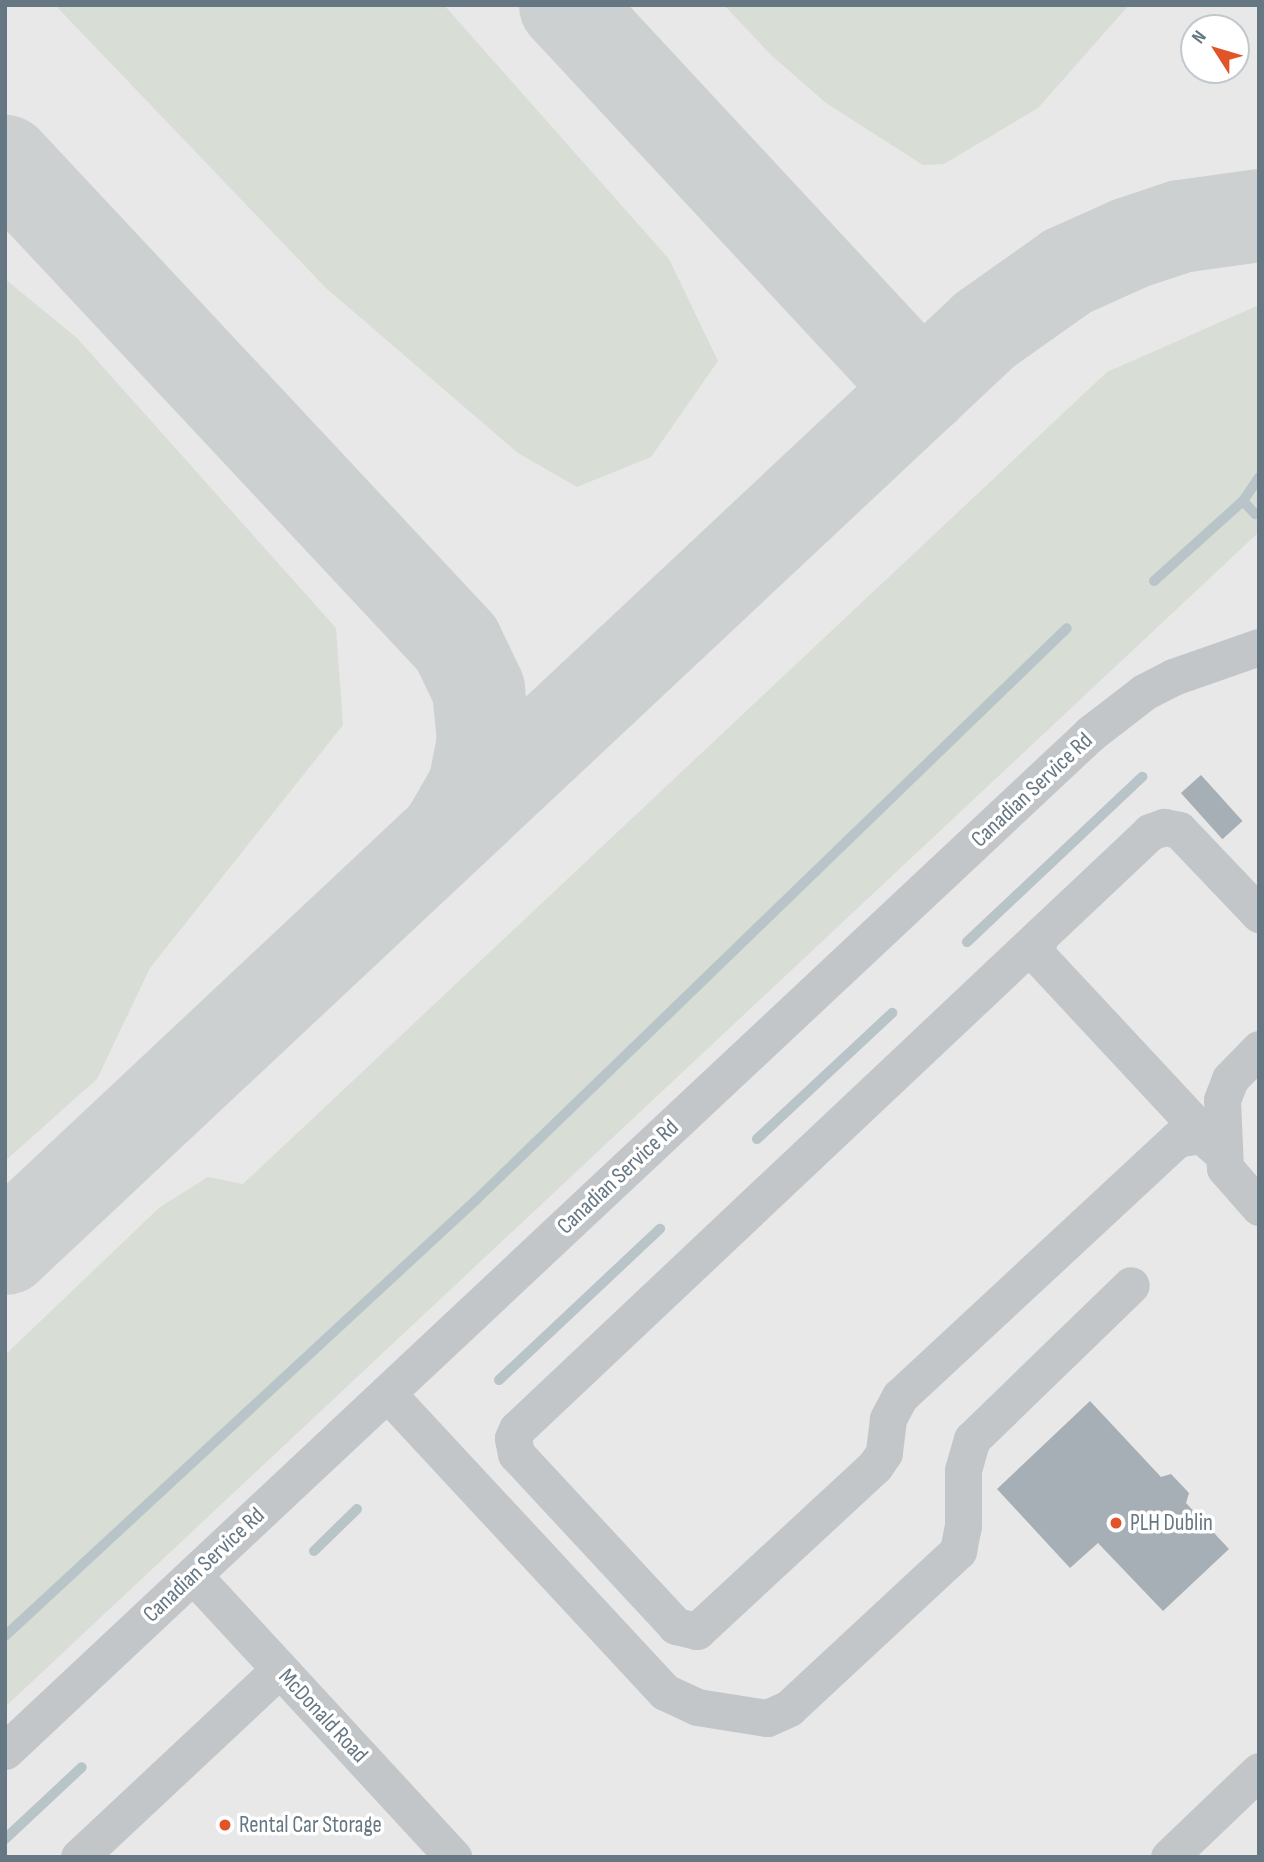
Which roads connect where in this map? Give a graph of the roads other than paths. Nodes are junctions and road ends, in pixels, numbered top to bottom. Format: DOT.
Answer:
graph roads {
  1 [pos="1259,647"];
  2 [pos="1259,914"];
  3 [pos="1041,935"];
  4 [pos="1259,1049"];
  5 [pos="1216,1146"];
  6 [pos="1259,1207"];
  7 [pos="1131,1285"];
  8 [pos="387,1393"];
  9 [pos="193,1576"];
  10 [pos="280,1669"];
  11 [pos="5,1751"];
  12 [pos="1259,1771"];
  13 [pos="79,1857"];
  14 [pos="453,1857"];
  15 [pos="1169,1857"];
  1 -- 8 [label="lane, Canadian Service Rd"];
  2 -- 3 [label="lane"];
  3 -- 5 [label="lane"];
  3 -- 5 [label="lane"];
  4 -- 5 [label="lane"];
  5 -- 6 [label="lane"];
  7 -- 8 [label="lane"];
  8 -- 9 [label="lane, Canadian Service Rd"];
  9 -- 10 [label="lane, McDonald Road"];
  9 -- 11 [label="lane, Canadian Service Rd"];
  10 -- 13 [label="lane"];
  10 -- 14 [label="lane, McDonald Road"];
  12 -- 15 [label="lane"];
}
